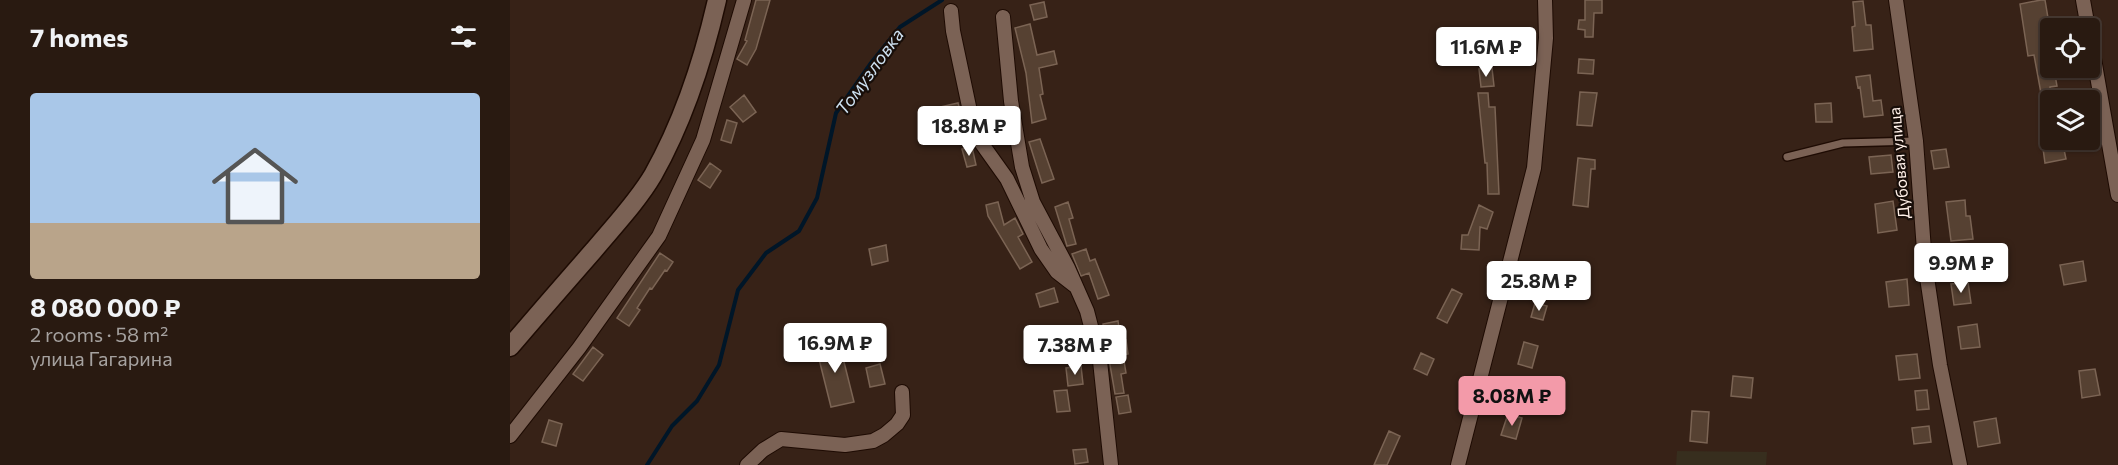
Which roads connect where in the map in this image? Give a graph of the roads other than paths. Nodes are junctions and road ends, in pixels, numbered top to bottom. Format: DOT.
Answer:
graph roads {
  1 [pos="717,0"];
  2 [pos="744,0"];
  3 [pos="1545,0"];
  4 [pos="1896,0"];
  5 [pos="2083,0"];
  6 [pos="951,10"];
  7 [pos="1003,17"];
  8 [pos="2086,18"];
  9 [pos="2097,78"];
  10 [pos="1916,141"];
  11 [pos="1787,157"];
  12 [pos="2118,195"];
  13 [pos="1077,288"];
  14 [pos="510,347"];
  15 [pos="902,392"];
  16 [pos="510,436"];
  17 [pos="747,465"];
  18 [pos="1111,465"];
  19 [pos="1458,465"];
  20 [pos="1960,465"];
  1 -- 14 [label="main road"];
  2 -- 16 [label="street"];
  3 -- 19 [label="street"];
  4 -- 10 [label="street, Дубовая улица"];
  5 -- 8 [label="street"];
  6 -- 13 [label="street"];
  7 -- 13 [label="street"];
  9 -- 12 [label="street"];
  10 -- 11 [label="lane"];
  10 -- 20 [label="street, Дубовая улица"];
  13 -- 18 [label="street"];
  15 -- 17 [label="street"];
}
